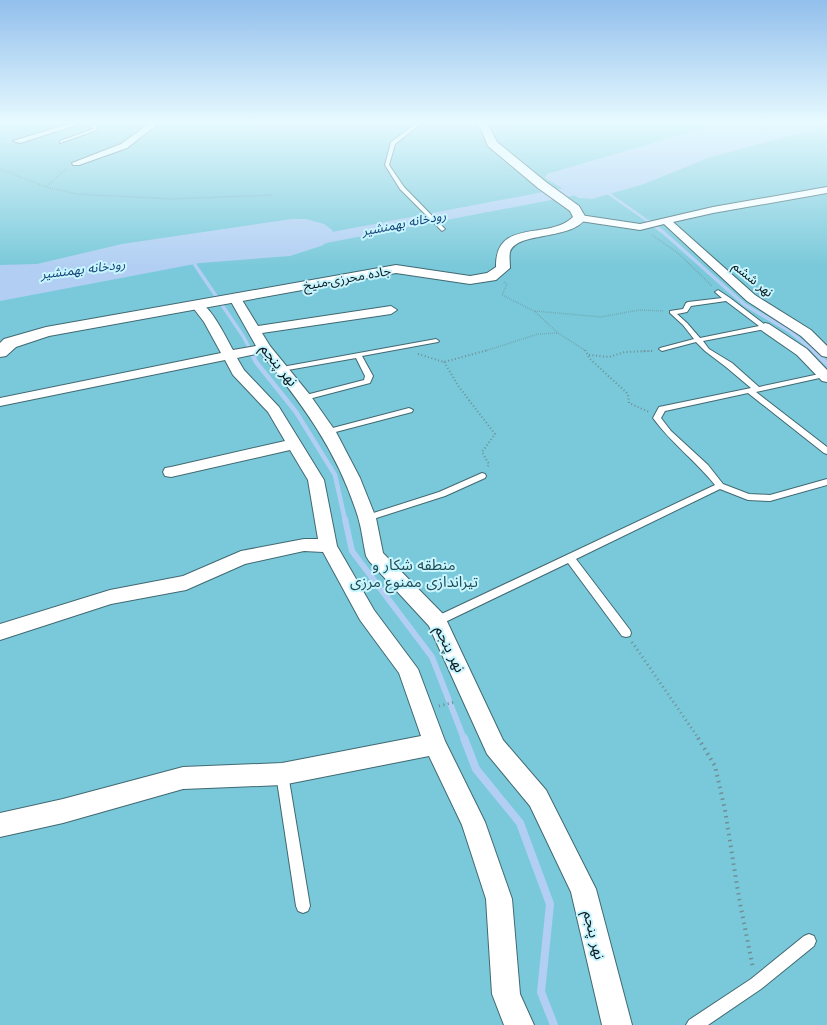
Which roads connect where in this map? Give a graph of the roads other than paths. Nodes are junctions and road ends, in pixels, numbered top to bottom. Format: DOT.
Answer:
graph roads {
  1 [pos="391,171"];
  2 [pos="524,171"];
  3 [pos="827,190"];
  4 [pos="580,218"];
  5 [pos="663,222"];
  6 [pos="442,229"];
  7 [pos="718,292"];
  8 [pos="232,298"];
  9 [pos="728,299"];
  10 [pos="203,304"];
  11 [pos="391,310"];
  12 [pos="765,327"];
  13 [pos="698,340"];
  14 [pos="436,341"];
  15 [pos="258,343"];
  16 [pos="5,347"];
  17 [pos="662,349"];
  18 [pos="827,353"];
  19 [pos="236,354"];
  20 [pos="358,355"];
  21 [pos="282,369"];
  22 [pos="825,377"];
  23 [pos="753,389"];
  24 [pos="305,398"];
  25 [pos="0,402"];
  26 [pos="409,410"];
  27 [pos="328,432"];
  28 [pos="294,444"];
  29 [pos="827,451"];
  30 [pos="171,472"];
  31 [pos="482,476"];
  32 [pos="827,482"];
  33 [pos="720,486"];
  34 [pos="367,518"];
  35 [pos="328,546"];
  36 [pos="570,558"];
  37 [pos="437,621"];
  38 [pos="0,632"];
  39 [pos="626,633"];
  40 [pos="435,744"];
  41 [pos="282,774"];
  42 [pos="0,825"];
  43 [pos="303,906"];
  44 [pos="809,941"];
  45 [pos="519,1025"];
  46 [pos="617,1025"];
  47 [pos="694,1025"];
  1 -- 6 [label="lane"];
  2 -- 4 [label="main road"];
  3 -- 5 [label="street"];
  4 -- 5 [label="street"];
  4 -- 8 [label="main road, جاده محرزی-منیخ"];
  5 -- 18 [label="street, نهر ششم"];
  7 -- 9 [label="lane"];
  8 -- 10 [label="main road, جاده محرزی-منیخ"];
  8 -- 15 [label="street, نهر پنجم"];
  9 -- 12 [label="lane"];
  9 -- 13 [label="lane"];
  10 -- 16 [label="main road"];
  10 -- 19 [label="street"];
  11 -- 15 [label="street"];
  12 -- 13 [label="lane"];
  12 -- 22 [label="street"];
  13 -- 17 [label="lane"];
  13 -- 23 [label="lane"];
  14 -- 20 [label="lane"];
  15 -- 19 [label="street"];
  15 -- 21 [label="street, نهر پنجم"];
  19 -- 25 [label="street"];
  19 -- 28 [label="street"];
  20 -- 21 [label="lane"];
  20 -- 24 [label="lane"];
  21 -- 24 [label="street, نهر پنجم"];
  22 -- 23 [label="lane"];
  23 -- 29 [label="lane"];
  23 -- 33 [label="lane"];
  24 -- 27 [label="street, نهر پنجم"];
  26 -- 27 [label="lane"];
  27 -- 34 [label="street, نهر پنجم"];
  28 -- 30 [label="street"];
  28 -- 35 [label="street"];
  31 -- 34 [label="lane"];
  32 -- 33 [label="lane"];
  33 -- 36 [label="lane"];
  34 -- 37 [label="street, نهر پنجم"];
  35 -- 38 [label="street"];
  35 -- 40 [label="street"];
  36 -- 37 [label="lane"];
  36 -- 39 [label="lane"];
  37 -- 46 [label="street, نهر پنجم"];
  40 -- 41 [label="street"];
  40 -- 45 [label="street"];
  41 -- 42 [label="street"];
  41 -- 43 [label="lane"];
  44 -- 47 [label="lane"];
}
